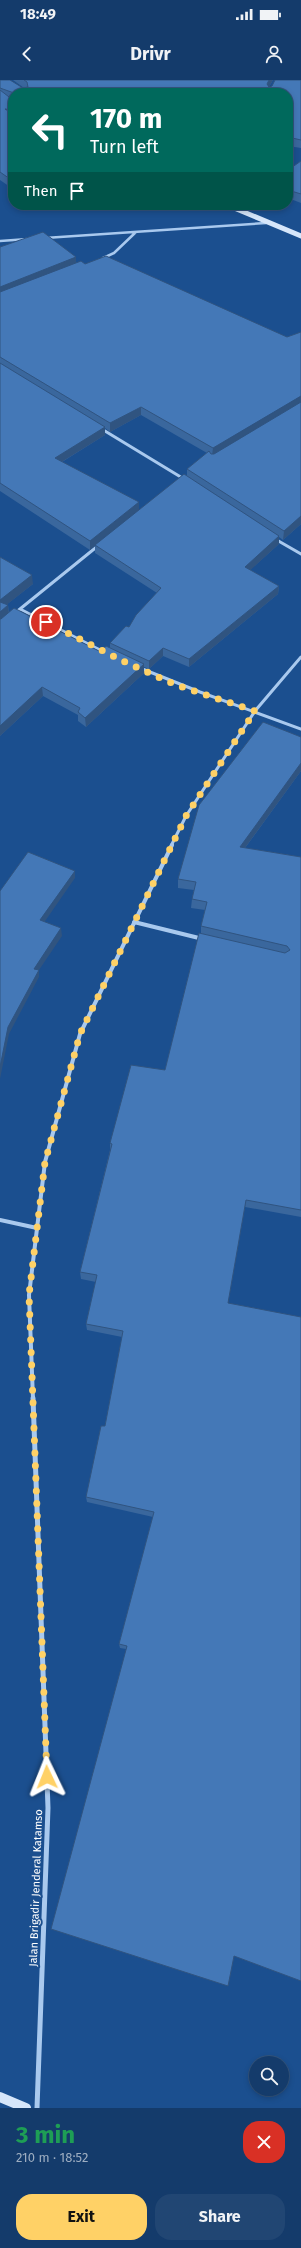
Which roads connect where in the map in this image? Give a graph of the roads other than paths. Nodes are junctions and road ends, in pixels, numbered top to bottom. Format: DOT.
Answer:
graph roads {
  1 [pos="238,210"];
  2 [pos="266,223"];
  3 [pos="136,232"];
  4 [pos="301,236"];
  5 [pos="38,238"];
  6 [pos="30,239"];
  7 [pos="0,241"];
  8 [pos="100,260"];
  9 [pos="93,424"];
  10 [pos="190,483"];
  11 [pos="270,536"];
  12 [pos="100,544"];
  13 [pos="301,554"];
  14 [pos="20,609"];
  15 [pos="10,618"];
  16 [pos="111,655"];
  17 [pos="301,656"];
  18 [pos="138,668"];
  19 [pos="255,711"];
  20 [pos="301,729"];
  21 [pos="134,922"];
  22 [pos="210,940"];
  23 [pos="0,1220"];
  24 [pos="37,1228"];
  25 [pos="0,2097"];
  26 [pos="26,2108"];
  27 [pos="37,2108"];
  1 -- 2 [label="main road"];
  2 -- 3 [label="street"];
  2 -- 4 [label="main road"];
  3 -- 5 [label="street"];
  3 -- 8 [label="street"];
  6 -- 7 [label="street"];
  9 -- 10 [label="street"];
  11 -- 13 [label="street"];
  12 -- 14 [label="street"];
  14 -- 15 [label="street"];
  14 -- 16 [label="street"];
  17 -- 19 [label="street, Jalan Brigadir Jenderal Katamso"];
  18 -- 19 [label="street"];
  19 -- 20 [label="street"];
  19 -- 21 [label="street, Jalan Brigadir Jenderal Katamso"];
  21 -- 22 [label="street"];
  21 -- 24 [label="street, Jalan Brigadir Jenderal Katamso"];
  23 -- 24 [label="street"];
  24 -- 27 [label="street, Jalan Brigadir Jenderal Katamso"];
  25 -- 26 [label="main road"];
}
